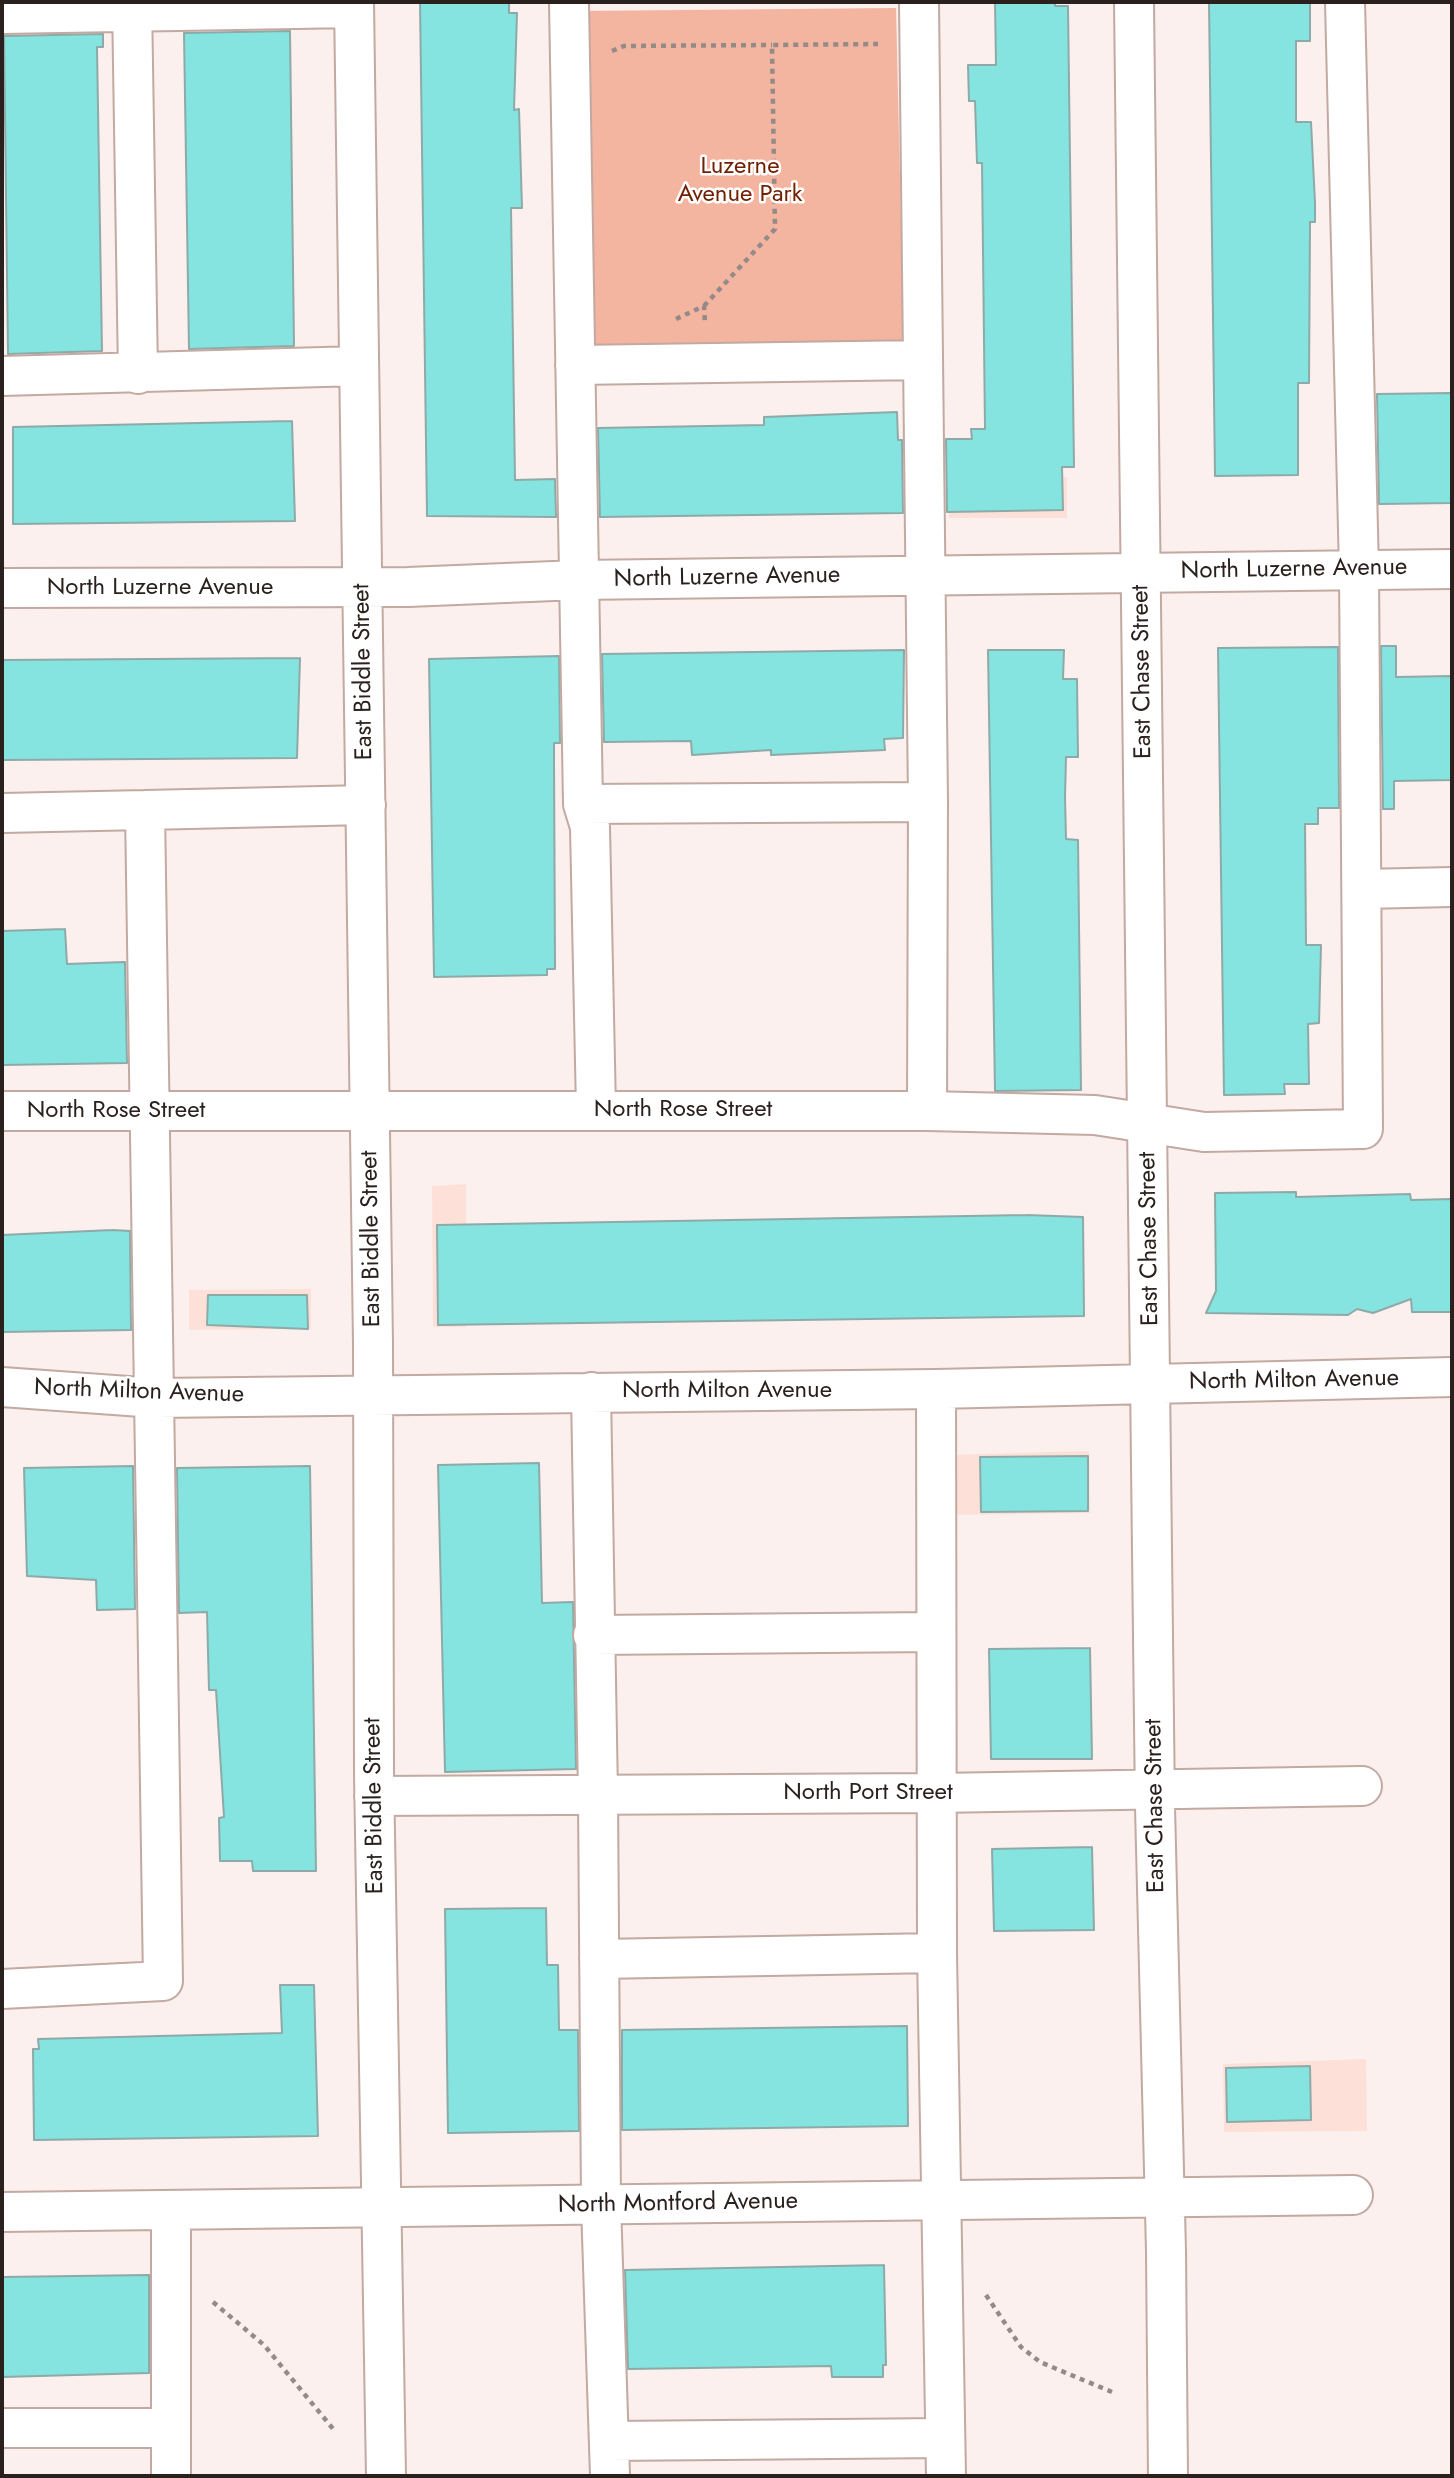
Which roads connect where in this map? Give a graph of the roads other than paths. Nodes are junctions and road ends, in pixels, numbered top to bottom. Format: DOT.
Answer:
graph roads {
  1 [pos="919,2"];
  2 [pos="1134,2"];
  3 [pos="1345,2"];
  4 [pos="354,5"];
  5 [pos="133,8"];
  6 [pos="2,13"];
  7 [pos="570,15"];
  8 [pos="923,360"];
  9 [pos="575,365"];
  10 [pos="359,366"];
  11 [pos="138,374"];
  12 [pos="2,376"];
  13 [pos="1452,569"];
  14 [pos="1360,570"];
  15 [pos="1142,572"];
  16 [pos="925,576"];
  17 [pos="579,580"];
  18 [pos="362,587"];
  19 [pos="2,588"];
  20 [pos="928,802"];
  21 [pos="583,804"];
  22 [pos="366,805"];
  23 [pos="145,810"];
  24 [pos="2,813"];
  25 [pos="1452,887"];
  26 [pos="1363,889"];
  27 [pos="370,1110"];
  28 [pos="596,1110"];
  29 [pos="2,1111"];
  30 [pos="927,1111"];
  31 [pos="150,1113"];
  32 [pos="1149,1122"];
  33 [pos="1452,1377"];
  34 [pos="1152,1384"];
  35 [pos="2,1387"];
  36 [pos="936,1389"];
  37 [pos="590,1392"];
  38 [pos="372,1394"];
  39 [pos="156,1398"];
  40 [pos="935,1632"];
  41 [pos="593,1635"];
  42 [pos="1362,1786"];
  43 [pos="1155,1788"];
  44 [pos="936,1793"];
  45 [pos="598,1795"];
  46 [pos="374,1796"];
  47 [pos="937,1953"];
  48 [pos="599,1959"];
  49 [pos="2,1989"];
  50 [pos="1353,2195"];
  51 [pos="1165,2197"];
  52 [pos="943,2200"];
  53 [pos="601,2204"];
  54 [pos="381,2207"];
  55 [pos="170,2210"];
  56 [pos="2,2212"];
  57 [pos="2,2428"];
  58 [pos="171,2428"];
  59 [pos="945,2438"];
  60 [pos="609,2459"];
  61 [pos="171,2476"];
  62 [pos="386,2476"];
  63 [pos="946,2476"];
  64 [pos="1167,2476"];
  1 -- 8 [label="street"];
  2 -- 15 [label="street, East Chase Street"];
  3 -- 14 [label="street"];
  4 -- 5 [label="street"];
  4 -- 10 [label="street, East Biddle Street"];
  5 -- 6 [label="street"];
  5 -- 11 [label="street"];
  7 -- 9 [label="street"];
  8 -- 9 [label="street"];
  8 -- 16 [label="street"];
  9 -- 17 [label="street"];
  10 -- 11 [label="street"];
  10 -- 18 [label="street, East Biddle Street"];
  11 -- 12 [label="street"];
  13 -- 14 [label="street, North Luzerne Avenue"];
  14 -- 15 [label="street, North Luzerne Avenue"];
  14 -- 26 [label="street"];
  15 -- 16 [label="street, North Luzerne Avenue"];
  15 -- 32 [label="street, East Chase Street"];
  16 -- 17 [label="street, North Luzerne Avenue"];
  16 -- 20 [label="street"];
  17 -- 18 [label="street, North Luzerne Avenue"];
  17 -- 21 [label="street"];
  18 -- 19 [label="street, North Luzerne Avenue"];
  18 -- 22 [label="street, East Biddle Street"];
  20 -- 21 [label="street"];
  20 -- 30 [label="street"];
  21 -- 28 [label="street"];
  22 -- 23 [label="street"];
  22 -- 27 [label="street, East Biddle Street"];
  23 -- 24 [label="street"];
  23 -- 31 [label="street"];
  25 -- 26 [label="street"];
  26 -- 32 [label="street, North Rose Street"];
  27 -- 28 [label="street, North Rose Street"];
  27 -- 31 [label="street, North Rose Street"];
  27 -- 38 [label="street, East Biddle Street"];
  28 -- 30 [label="street, North Rose Street"];
  29 -- 31 [label="street, North Rose Street"];
  30 -- 32 [label="street, North Rose Street"];
  31 -- 39 [label="street"];
  32 -- 34 [label="street, East Chase Street"];
  33 -- 34 [label="street, North Milton Avenue"];
  34 -- 36 [label="street, North Milton Avenue"];
  34 -- 43 [label="street, East Chase Street"];
  35 -- 39 [label="street, North Milton Avenue"];
  36 -- 37 [label="street, North Milton Avenue"];
  36 -- 40 [label="street"];
  37 -- 38 [label="street, North Milton Avenue"];
  37 -- 41 [label="street"];
  38 -- 39 [label="street, North Milton Avenue"];
  38 -- 46 [label="street, East Biddle Street"];
  39 -- 49 [label="street"];
  40 -- 41 [label="street"];
  40 -- 44 [label="street"];
  41 -- 45 [label="street"];
  42 -- 43 [label="street, North Port Street"];
  43 -- 44 [label="street, North Port Street"];
  43 -- 51 [label="street, East Chase Street"];
  44 -- 45 [label="street, North Port Street"];
  44 -- 47 [label="street"];
  45 -- 46 [label="street, North Port Street"];
  45 -- 48 [label="street"];
  46 -- 54 [label="street, East Biddle Street"];
  47 -- 48 [label="street"];
  47 -- 52 [label="street"];
  48 -- 53 [label="street"];
  50 -- 51 [label="street, North Montford Avenue"];
  51 -- 52 [label="street, North Montford Avenue"];
  51 -- 64 [label="street, East Chase Street"];
  52 -- 53 [label="street, North Montford Avenue"];
  52 -- 59 [label="street"];
  53 -- 54 [label="street, North Montford Avenue"];
  53 -- 60 [label="street"];
  54 -- 55 [label="street, North Montford Avenue"];
  54 -- 62 [label="street, East Biddle Street"];
  55 -- 56 [label="street, North Montford Avenue"];
  55 -- 58 [label="street"];
  57 -- 58 [label="street"];
  58 -- 61 [label="street"];
  59 -- 60 [label="street"];
  59 -- 63 [label="street"];
}
